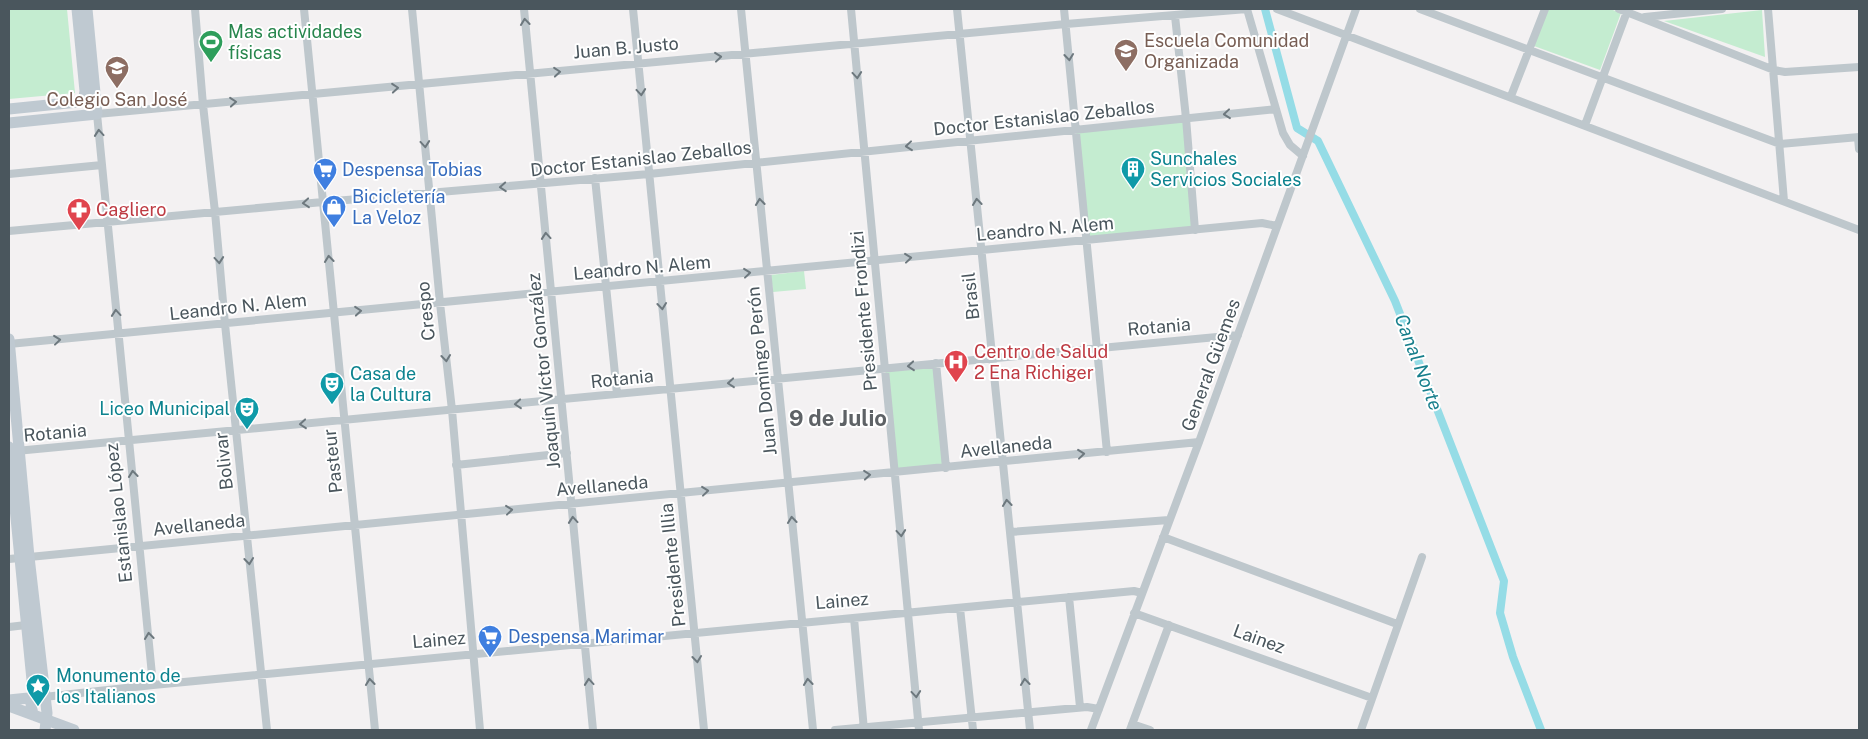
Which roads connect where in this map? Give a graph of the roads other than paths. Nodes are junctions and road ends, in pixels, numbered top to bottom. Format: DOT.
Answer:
graph roads {
  1 [pos="77,9"];
  2 [pos="82,9"];
  3 [pos="87,9"];
  4 [pos="195,9"];
  5 [pos="304,9"];
  6 [pos="412,9"];
  7 [pos="524,9"];
  8 [pos="633,9"];
  9 [pos="741,9"];
  10 [pos="851,9"];
  11 [pos="957,9"];
  12 [pos="1064,9"];
  13 [pos="1247,9"];
  14 [pos="1277,9"];
  15 [pos="1356,9"];
  16 [pos="1420,9"];
  17 [pos="1544,9"];
  18 [pos="1619,9"];
  19 [pos="1722,9"];
  20 [pos="1768,9"];
  21 [pos="1628,10"];
  22 [pos="1698,10"];
  23 [pos="1175,16"];
  24 [pos="1643,17"];
  25 [pos="1066,24"];
  26 [pos="960,34"];
  27 [pos="1347,35"];
  28 [pos="854,45"];
  29 [pos="1529,49"];
  30 [pos="746,54"];
  31 [pos="639,65"];
  32 [pos="1859,67"];
  33 [pos="1774,70"];
  34 [pos="530,74"];
  35 [pos="1604,78"];
  36 [pos="420,85"];
  37 [pos="313,95"];
  38 [pos="1510,96"];
  39 [pos="203,105"];
  40 [pos="9,109"];
  41 [pos="1276,109"];
  42 [pos="97,114"];
  43 [pos="1186,118"];
  44 [pos="9,123"];
  45 [pos="1586,126"];
  46 [pos="1076,130"];
  47 [pos="1859,138"];
  48 [pos="970,140"];
  49 [pos="1780,144"];
  50 [pos="1859,148"];
  51 [pos="864,151"];
  52 [pos="1303,156"];
  53 [pos="756,163"];
  54 [pos="102,165"];
  55 [pos="9,174"];
  56 [pos="649,174"];
  57 [pos="595,178"];
  58 [pos="541,184"];
  59 [pos="429,193"];
  60 [pos="1784,201"];
  61 [pos="323,202"];
  62 [pos="215,212"];
  63 [pos="108,222"];
  64 [pos="1277,226"];
  65 [pos="1196,230"];
  66 [pos="1859,230"];
  67 [pos="9,231"];
  68 [pos="1087,240"];
  69 [pos="982,250"];
  70 [pos="875,261"];
  71 [pos="767,271"];
  72 [pos="660,282"];
  73 [pos="606,287"];
  74 [pos="551,292"];
  75 [pos="440,303"];
  76 [pos="334,313"];
  77 [pos="224,324"];
  78 [pos="118,334"];
  79 [pos="1238,335"];
  80 [pos="9,340"];
  81 [pos="9,344"];
  82 [pos="1097,348"];
  83 [pos="992,358"];
  84 [pos="936,363"];
  85 [pos="885,368"];
  86 [pos="778,378"];
  87 [pos="670,389"];
  88 [pos="617,394"];
  89 [pos="562,400"];
  90 [pos="452,410"];
  91 [pos="344,420"];
  92 [pos="236,430"];
  93 [pos="129,440"];
  94 [pos="1199,442"];
  95 [pos="11,451"];
  96 [pos="1107,452"];
  97 [pos="567,453"];
  98 [pos="1003,462"];
  99 [pos="456,466"];
  100 [pos="946,468"];
  101 [pos="895,472"];
  102 [pos="788,482"];
  103 [pos="681,493"];
  104 [pos="572,504"];
  105 [pos="460,515"];
  106 [pos="1169,520"];
  107 [pos="354,525"];
  108 [pos="1010,532"];
  109 [pos="246,535"];
  110 [pos="1163,537"];
  111 [pos="140,546"];
  112 [pos="19,558"];
  113 [pos="1422,558"];
  114 [pos="1142,593"];
  115 [pos="1069,597"];
  116 [pos="1017,602"];
  117 [pos="960,608"];
  118 [pos="908,612"];
  119 [pos="1134,613"];
  120 [pos="854,618"];
  121 [pos="802,622"];
  122 [pos="1398,624"];
  123 [pos="1169,625"];
  124 [pos="26,626"];
  125 [pos="9,627"];
  126 [pos="695,633"];
  127 [pos="585,644"];
  128 [pos="473,654"];
  129 [pos="368,664"];
  130 [pos="260,674"];
  131 [pos="153,684"];
  132 [pos="44,697"];
  133 [pos="32,698"];
  134 [pos="1372,698"];
  135 [pos="9,700"];
  136 [pos="9,706"];
  137 [pos="1080,707"];
  138 [pos="1099,709"];
  139 [pos="1028,712"];
  140 [pos="34,715"];
  141 [pos="971,717"];
  142 [pos="46,725"];
  143 [pos="919,726"];
  144 [pos="1131,727"];
  145 [pos="864,729"];
  146 [pos="74,730"];
  147 [pos="267,730"];
  148 [pos="374,730"];
  149 [pos="480,730"];
  150 [pos="593,730"];
  151 [pos="704,730"];
  152 [pos="813,730"];
  153 [pos="835,730"];
  154 [pos="973,730"];
  155 [pos="1030,730"];
  156 [pos="1091,730"];
  157 [pos="1150,730"];
  158 [pos="1361,730"];
  1 -- 2 [label="street"];
  1 -- 40 [label="street"];
  3 -- 42 [label="street, Estanislao López"];
  4 -- 39 [label="street, Bolivar"];
  5 -- 37 [label="street, Pasteur"];
  6 -- 36 [label="street, Crespo"];
  34 -- 7 [label="street, Joaquín Víctor González, one-way"];
  8 -- 31 [label="street, Presidente Illia"];
  9 -- 30 [label="street, Juan Domingo Perón"];
  10 -- 28 [label="street, Presidente Frondizi"];
  11 -- 26 [label="street, Brasil"];
  12 -- 25 [label="street"];
  13 -- 23 [label="street, Juan B. Justo"];
  13 -- 41 [label="street"];
  14 -- 27 [label="street"];
  15 -- 27 [label="street, General Güemes"];
  16 -- 29 [label="street"];
  17 -- 29 [label="street"];
  18 -- 21 [label="street"];
  19 -- 22 [label="street"];
  20 -- 33 [label="street"];
  21 -- 24 [label="street"];
  21 -- 35 [label="street"];
  22 -- 24 [label="street"];
  23 -- 25 [label="street, Juan B. Justo"];
  23 -- 43 [label="street"];
  24 -- 33 [label="street"];
  25 -- 26 [label="street, Juan B. Justo"];
  25 -- 46 [label="street, one-way"];
  26 -- 28 [label="street, Juan B. Justo"];
  26 -- 48 [label="street, Brasil"];
  27 -- 38 [label="street"];
  27 -- 52 [label="street, General Güemes"];
  28 -- 30 [label="street, Juan B. Justo"];
  28 -- 51 [label="street, Presidente Frondizi, one-way"];
  29 -- 35 [label="street"];
  29 -- 38 [label="street"];
  31 -- 30 [label="street, Juan B. Justo, one-way"];
  30 -- 53 [label="street, Juan Domingo Perón"];
  34 -- 31 [label="street, Juan B. Justo, one-way"];
  31 -- 56 [label="street, Presidente Illia, one-way"];
  32 -- 33 [label="street"];
  33 -- 49 [label="street"];
  34 -- 36 [label="street, Juan B. Justo"];
  34 -- 58 [label="street, Joaquín Víctor González"];
  35 -- 45 [label="street"];
  35 -- 49 [label="street"];
  37 -- 36 [label="street, Juan B. Justo, one-way"];
  36 -- 59 [label="street, Crespo, one-way"];
  39 -- 37 [label="street, Juan B. Justo, one-way"];
  37 -- 61 [label="street, Pasteur"];
  38 -- 45 [label="street"];
  39 -- 42 [label="street, Juan B. Justo"];
  39 -- 62 [label="street, Bolivar"];
  41 -- 43 [label="street, Doctor Estanislao Zeballos, one-way"];
  41 -- 52 [label="street"];
  42 -- 44 [label="street, Juan B. Justo"];
  54 -- 42 [label="street, Estanislao López, one-way"];
  43 -- 46 [label="street, Doctor Estanislao Zeballos"];
  43 -- 65 [label="street"];
  45 -- 60 [label="street"];
  46 -- 48 [label="street, Doctor Estanislao Zeballos"];
  46 -- 68 [label="street"];
  47 -- 49 [label="street"];
  47 -- 50 [label="street"];
  48 -- 51 [label="street, Doctor Estanislao Zeballos, one-way"];
  69 -- 48 [label="street, Brasil, one-way"];
  49 -- 60 [label="street"];
  51 -- 53 [label="street, Doctor Estanislao Zeballos"];
  51 -- 70 [label="street, Presidente Frondizi"];
  52 -- 64 [label="street, General Güemes"];
  53 -- 56 [label="street, Doctor Estanislao Zeballos"];
  71 -- 53 [label="street, Juan Domingo Perón, one-way"];
  54 -- 55 [label="street"];
  54 -- 63 [label="street, Estanislao López"];
  56 -- 57 [label="street, Doctor Estanislao Zeballos"];
  56 -- 72 [label="street, Presidente Illia"];
  57 -- 58 [label="street, Doctor Estanislao Zeballos"];
  57 -- 73 [label="street"];
  58 -- 59 [label="street, Doctor Estanislao Zeballos, one-way"];
  74 -- 58 [label="street, Joaquín Víctor González, one-way"];
  59 -- 61 [label="street, Doctor Estanislao Zeballos"];
  59 -- 75 [label="street, Crespo"];
  60 -- 66 [label="street"];
  61 -- 62 [label="street, Doctor Estanislao Zeballos, one-way"];
  76 -- 61 [label="street, Pasteur, one-way"];
  62 -- 63 [label="street, Doctor Estanislao Zeballos"];
  62 -- 77 [label="street, Bolivar, one-way"];
  63 -- 67 [label="street, Doctor Estanislao Zeballos"];
  78 -- 63 [label="street, Estanislao López, one-way"];
  64 -- 65 [label="street, Leandro N. Alem"];
  64 -- 79 [label="street, General Güemes"];
  65 -- 68 [label="street, Leandro N. Alem"];
  68 -- 69 [label="street, Leandro N. Alem"];
  68 -- 82 [label="street"];
  70 -- 69 [label="street, Leandro N. Alem, one-way"];
  69 -- 83 [label="street, Brasil"];
  70 -- 71 [label="street, Leandro N. Alem"];
  70 -- 85 [label="street, Presidente Frondizi"];
  72 -- 71 [label="street, Leandro N. Alem, one-way"];
  71 -- 86 [label="street, Juan Domingo Perón"];
  72 -- 73 [label="street, Leandro N. Alem"];
  72 -- 87 [label="street, Presidente Illia, one-way"];
  73 -- 74 [label="street, Leandro N. Alem"];
  73 -- 88 [label="street"];
  74 -- 75 [label="street, Leandro N. Alem"];
  74 -- 89 [label="street, Joaquín Víctor González"];
  76 -- 75 [label="street, Leandro N. Alem, one-way"];
  75 -- 90 [label="street, Crespo, one-way"];
  76 -- 77 [label="street, Leandro N. Alem"];
  76 -- 91 [label="street, Pasteur"];
  77 -- 78 [label="street, Leandro N. Alem"];
  77 -- 92 [label="street, Bolivar"];
  81 -- 78 [label="street, Leandro N. Alem, one-way"];
  78 -- 93 [label="street, Estanislao López"];
  79 -- 82 [label="street, Rotania"];
  79 -- 94 [label="street, General Güemes"];
  80 -- 81 [label="street"];
  81 -- 95 [label="street"];
  82 -- 83 [label="street, Rotania"];
  82 -- 96 [label="street"];
  83 -- 84 [label="street, Rotania"];
  83 -- 98 [label="street, Brasil"];
  84 -- 85 [label="street, Rotania, one-way"];
  84 -- 100 [label="street"];
  85 -- 86 [label="street, Rotania"];
  85 -- 101 [label="street, Presidente Frondizi"];
  86 -- 87 [label="street, Rotania, one-way"];
  86 -- 102 [label="street, Juan Domingo Perón"];
  87 -- 88 [label="street, Rotania"];
  87 -- 103 [label="street, Presidente Illia"];
  88 -- 89 [label="street, Rotania"];
  89 -- 90 [label="street, Rotania, one-way"];
  89 -- 97 [label="street, Joaquín Víctor González"];
  90 -- 91 [label="street, Rotania"];
  90 -- 99 [label="street, Crespo"];
  91 -- 92 [label="street, Rotania, one-way"];
  91 -- 107 [label="street, Pasteur"];
  92 -- 93 [label="street, Rotania"];
  92 -- 109 [label="street, Bolivar"];
  93 -- 95 [label="street, Rotania"];
  111 -- 93 [label="street, Estanislao López, one-way"];
  94 -- 96 [label="street, Avellaneda"];
  94 -- 106 [label="street, General Güemes"];
  95 -- 112 [label="street"];
  98 -- 96 [label="street, Avellaneda, one-way"];
  97 -- 99 [label="street"];
  97 -- 104 [label="street, Joaquín Víctor González"];
  98 -- 100 [label="street, Avellaneda"];
  108 -- 98 [label="street, Brasil, one-way"];
  99 -- 105 [label="street, Crespo"];
  100 -- 101 [label="street, Avellaneda"];
  102 -- 101 [label="street, Avellaneda, one-way"];
  101 -- 118 [label="street, Presidente Frondizi, one-way"];
  103 -- 102 [label="street, Avellaneda, one-way"];
  121 -- 102 [label="street, Juan Domingo Perón, one-way"];
  103 -- 104 [label="street, Avellaneda"];
  103 -- 126 [label="street, Presidente Illia"];
  105 -- 104 [label="street, Avellaneda, one-way"];
  127 -- 104 [label="street, Joaquín Víctor González, one-way"];
  105 -- 107 [label="street, Avellaneda"];
  105 -- 128 [label="street, Crespo"];
  106 -- 108 [label="street"];
  106 -- 110 [label="street, General Güemes"];
  107 -- 109 [label="street, Avellaneda"];
  107 -- 129 [label="street, Pasteur"];
  108 -- 116 [label="street, Brasil"];
  109 -- 111 [label="street, Avellaneda"];
  109 -- 130 [label="street, Bolivar, one-way"];
  110 -- 114 [label="street, General Güemes"];
  110 -- 122 [label="street"];
  111 -- 112 [label="street, Avellaneda"];
  131 -- 111 [label="street, Estanislao López, one-way"];
  112 -- 124 [label="street"];
  112 -- 132 [label="street"];
  113 -- 122 [label="street"];
  114 -- 115 [label="street, Lainez"];
  114 -- 119 [label="street, General Güemes"];
  115 -- 116 [label="street, Lainez"];
  115 -- 137 [label="street"];
  116 -- 117 [label="street, Lainez"];
  139 -- 116 [label="street, Brasil, one-way"];
  117 -- 118 [label="street, Lainez"];
  117 -- 141 [label="street"];
  118 -- 120 [label="street, Lainez"];
  118 -- 143 [label="street, Presidente Frondizi, one-way"];
  119 -- 123 [label="street, Lainez"];
  119 -- 138 [label="street, General Güemes"];
  120 -- 121 [label="street, Lainez"];
  120 -- 145 [label="street"];
  121 -- 126 [label="street, Lainez"];
  152 -- 121 [label="street, Juan Domingo Perón, one-way"];
  122 -- 134 [label="street"];
  123 -- 134 [label="street, Lainez"];
  123 -- 144 [label="street"];
  124 -- 125 [label="street"];
  124 -- 133 [label="street"];
  126 -- 127 [label="street, Lainez"];
  126 -- 151 [label="street, Presidente Illia, one-way"];
  127 -- 128 [label="street, Lainez"];
  150 -- 127 [label="street, Joaquín Víctor González, one-way"];
  128 -- 129 [label="street, Lainez"];
  128 -- 149 [label="street, Crespo"];
  129 -- 130 [label="street, Lainez"];
  148 -- 129 [label="street, Pasteur, one-way"];
  130 -- 131 [label="street, Lainez"];
  130 -- 147 [label="street, Bolivar"];
  131 -- 132 [label="street, Lainez"];
  132 -- 133 [label="street, Lainez"];
  132 -- 142 [label="street"];
  133 -- 135 [label="street, Lainez"];
  133 -- 140 [label="street"];
  134 -- 158 [label="street"];
  136 -- 140 [label="street"];
  137 -- 138 [label="street"];
  137 -- 139 [label="street"];
  138 -- 156 [label="street, General Güemes"];
  139 -- 141 [label="street"];
  139 -- 155 [label="street, Brasil"];
  140 -- 142 [label="street"];
  141 -- 143 [label="street"];
  141 -- 154 [label="street"];
  142 -- 146 [label="street"];
  143 -- 145 [label="street"];
  144 -- 157 [label="street"];
  145 -- 153 [label="street"];
}
